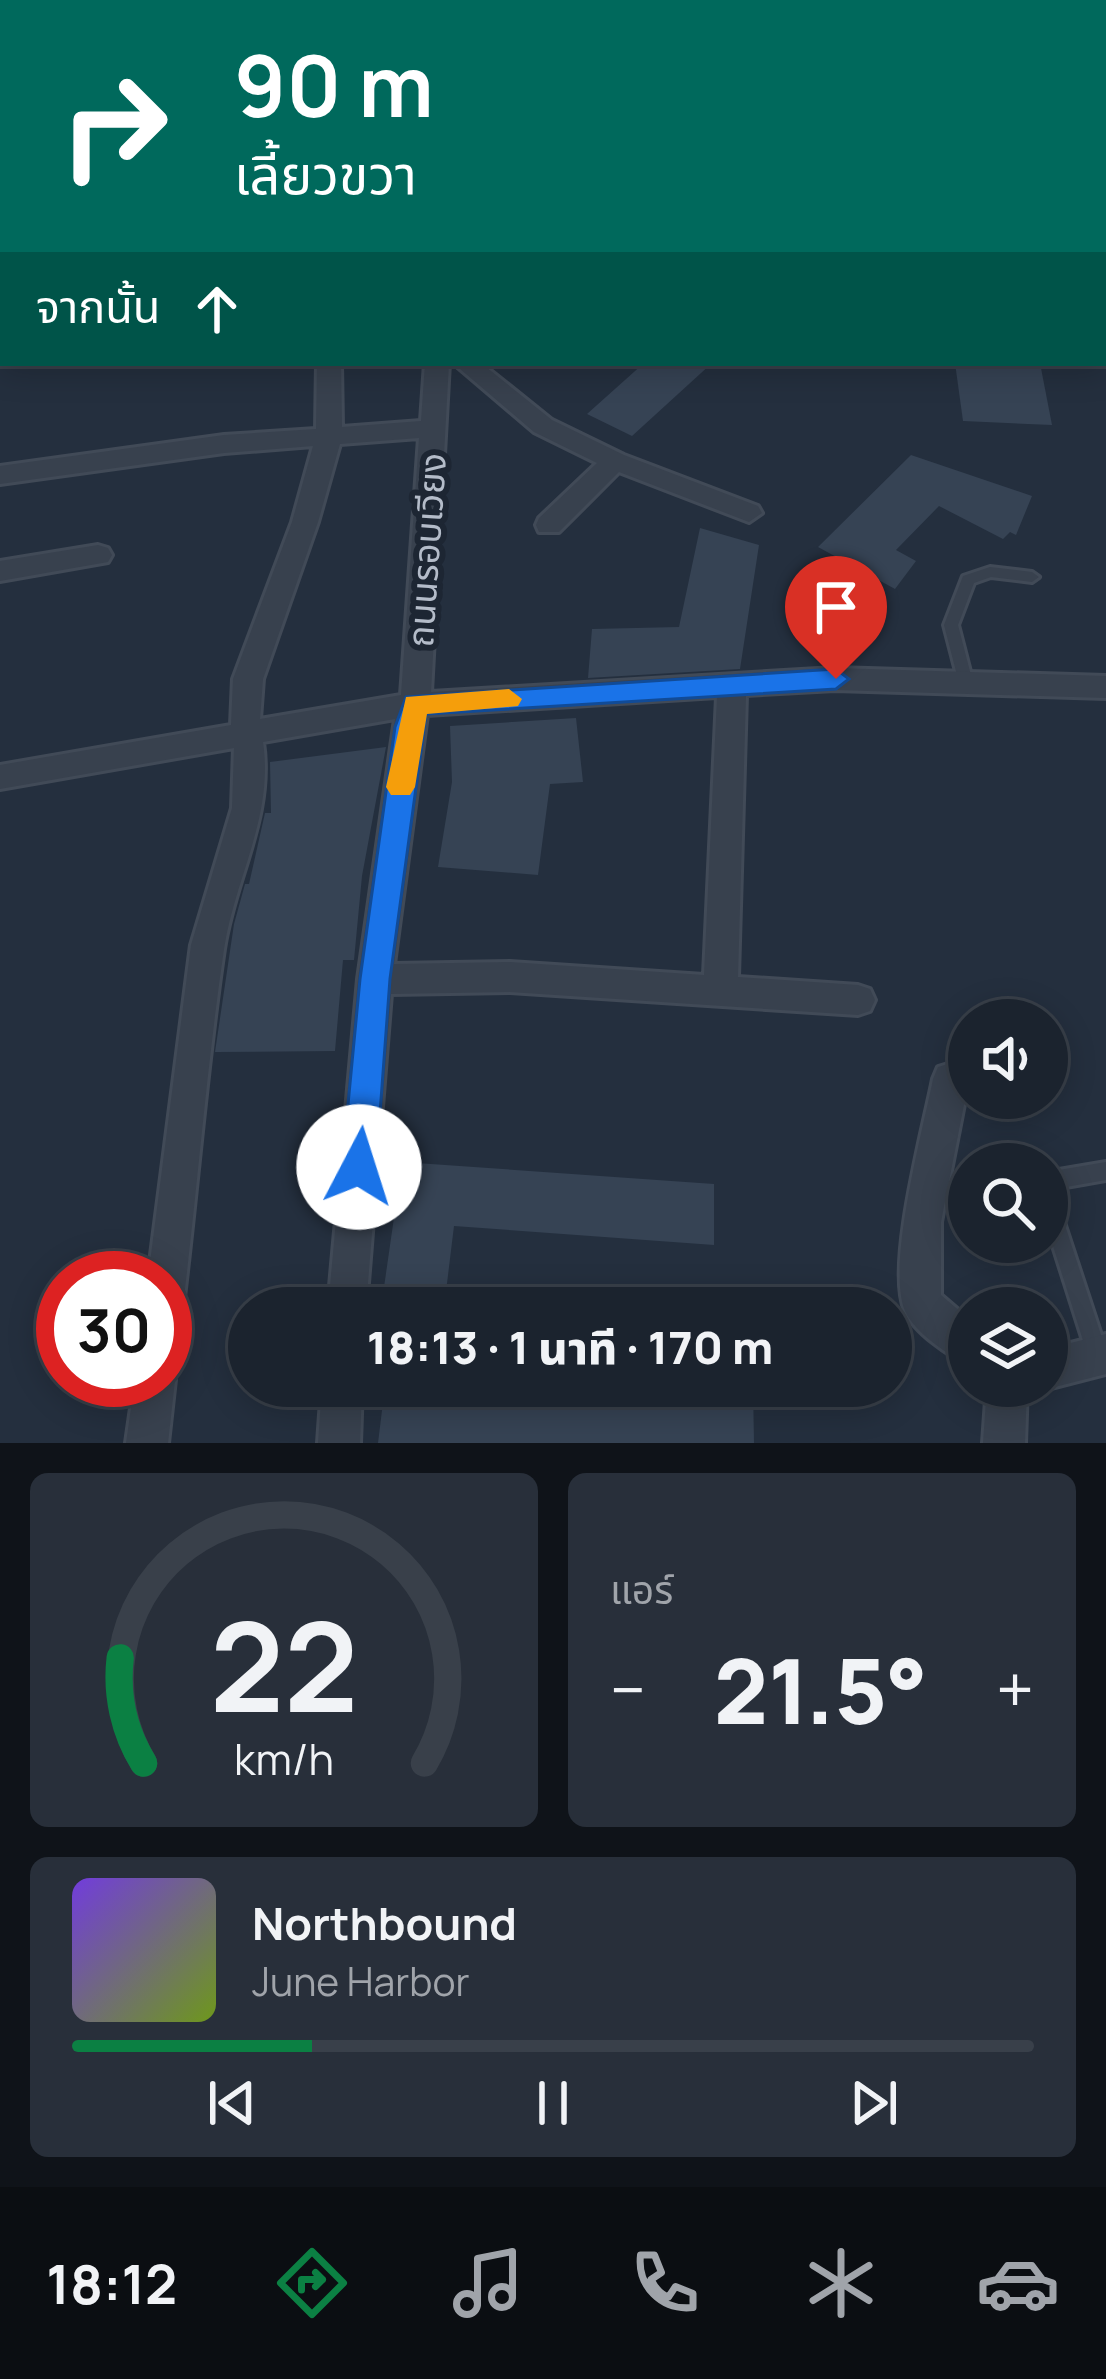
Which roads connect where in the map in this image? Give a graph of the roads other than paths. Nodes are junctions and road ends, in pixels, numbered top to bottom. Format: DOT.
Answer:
graph roads {
  1 [pos="330,366"];
  2 [pos="437,366"];
  3 [pos="469,366"];
  4 [pos="433,429"];
  5 [pos="326,436"];
  6 [pos="616,461"];
  7 [pos="0,475"];
  8 [pos="749,513"];
  9 [pos="549,525"];
  10 [pos="98,555"];
  11 [pos="0,571"];
  12 [pos="1032,577"];
  13 [pos="966,683"];
  14 [pos="732,686"];
  15 [pos="1106,687"];
  16 [pos="416,704"];
  17 [pos="244,734"];
  18 [pos="0,777"];
  19 [pos="375,979"];
  20 [pos="720,992"];
  21 [pos="858,1000"];
  22 [pos="948,1094"];
  23 [pos="1106,1172"];
  24 [pos="1068,1178"];
  25 [pos="171,1251"];
  26 [pos="1068,1258"];
  27 [pos="349,1287"];
  28 [pos="948,1327"];
  29 [pos="1102,1355"];
  30 [pos="1068,1364"];
  31 [pos="152,1407"];
  32 [pos="341,1407"];
  33 [pos="1005,1407"];
  34 [pos="147,1443"];
  35 [pos="339,1443"];
  36 [pos="1004,1443"];
  1 -- 5 [label="street"];
  2 -- 4 [label="street, ถนนรอบเวียง"];
  3 -- 6 [label="street"];
  4 -- 5 [label="street"];
  4 -- 16 [label="street, ถนนรอบเวียง"];
  5 -- 7 [label="street"];
  5 -- 17 [label="street"];
  6 -- 8 [label="street"];
  6 -- 9 [label="street"];
  10 -- 11 [label="street"];
  12 -- 13 [label="lane"];
  13 -- 14 [label="street"];
  13 -- 15 [label="street"];
  14 -- 16 [label="street"];
  14 -- 20 [label="street"];
  16 -- 17 [label="street"];
  16 -- 19 [label="street, ถนนรอบเวียง"];
  17 -- 18 [label="street"];
  17 -- 25 [label="street"];
  19 -- 20 [label="street"];
  19 -- 27 [label="street, ถนนรอบเวียง"];
  20 -- 21 [label="street"];
  22 -- 28 [label="street"];
  23 -- 24 [label="lane"];
  26 -- 29 [label="lane"];
  29 -- 30 [label="street"];
  31 -- 34 [label="street"];
  32 -- 35 [label="street"];
  33 -- 36 [label="street"];
}
